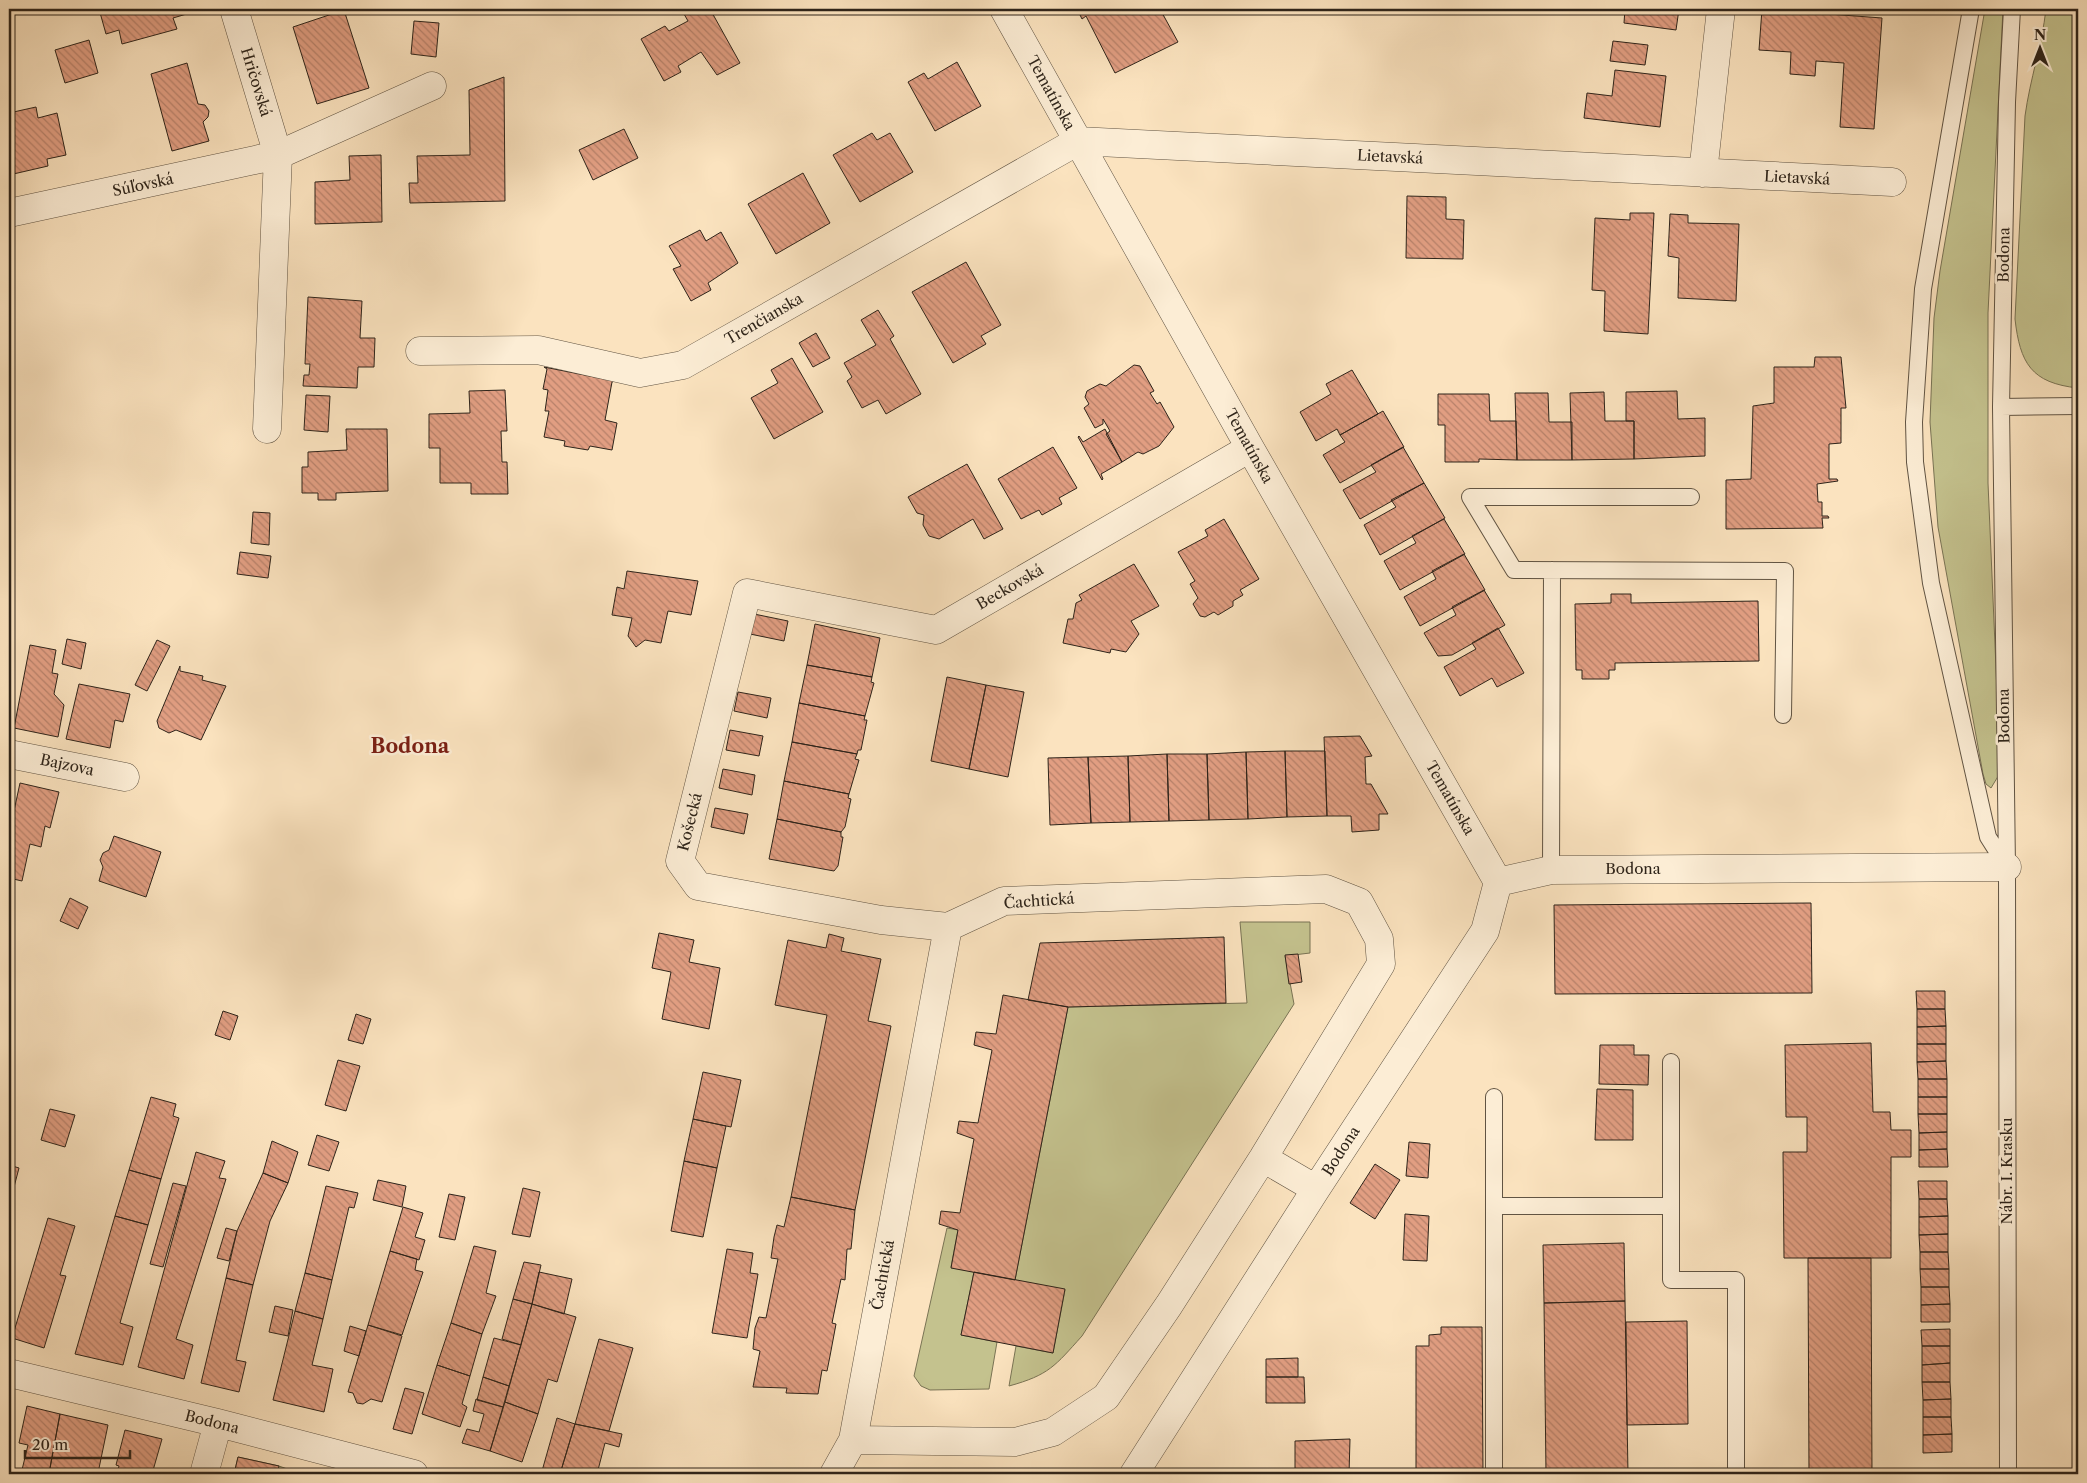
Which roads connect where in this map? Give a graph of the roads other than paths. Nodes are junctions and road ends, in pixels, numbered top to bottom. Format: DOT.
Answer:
graph roads {
  1 [pos="234,9"];
  2 [pos="1004,9"];
  3 [pos="1722,9"];
  4 [pos="1971,9"];
  5 [pos="2012,9"];
  6 [pos="432,86"];
  7 [pos="1078,141"];
  8 [pos="278,155"];
  9 [pos="1703,173"];
  10 [pos="1892,182"];
  11 [pos="9,213"];
  12 [pos="420,350"];
  13 [pos="2078,406"];
  14 [pos="2001,407"];
  15 [pos="267,429"];
  16 [pos="1250,448"];
  17 [pos="1691,497"];
  18 [pos="1552,570"];
  19 [pos="747,593"];
  20 [pos="1783,715"];
  21 [pos="9,754"];
  22 [pos="125,777"];
  23 [pos="2007,867"];
  24 [pos="1551,870"];
  25 [pos="1498,882"];
  26 [pos="948,927"];
  27 [pos="1671,1062"];
  28 [pos="1494,1097"];
  29 [pos="1263,1158"];
  30 [pos="1316,1189"];
  31 [pos="1494,1206"];
  32 [pos="1671,1206"];
  33 [pos="9,1373"];
  34 [pos="218,1423"];
  35 [pos="853,1440"];
  36 [pos="204,1474"];
  37 [pos="414,1474"];
  38 [pos="834,1474"];
  39 [pos="1134,1474"];
  40 [pos="1494,1474"];
  41 [pos="1736,1474"];
  42 [pos="2008,1474"];
  1 -- 8 [label="street, Hričovská"];
  2 -- 7 [label="street, Tematínska"];
  3 -- 9 [label="street"];
  4 -- 23 [label="lane"];
  5 -- 14 [label="lane, Bodona"];
  6 -- 8 [label="street, Súľovská"];
  7 -- 9 [label="street, Lietavská"];
  7 -- 12 [label="street, Trenčianska"];
  7 -- 16 [label="street, Tematínska"];
  8 -- 11 [label="street, Súľovská"];
  8 -- 15 [label="street"];
  9 -- 10 [label="street, Lietavská"];
  13 -- 14 [label="lane"];
  14 -- 23 [label="lane, Bodona"];
  16 -- 19 [label="street, Beckovská"];
  16 -- 25 [label="street, Tematínska"];
  17 -- 18 [label="lane"];
  18 -- 20 [label="lane"];
  18 -- 24 [label="lane"];
  19 -- 26 [label="street, Košecká"];
  21 -- 22 [label="street, Bajzova"];
  23 -- 24 [label="street, Bodona"];
  23 -- 42 [label="lane, Nábr. I. Krasku"];
  24 -- 25 [label="street, Bodona"];
  25 -- 30 [label="street, Bodona"];
  26 -- 29 [label="street, Čachtická"];
  26 -- 35 [label="street, Čachtická"];
  27 -- 32 [label="lane"];
  28 -- 31 [label="lane"];
  29 -- 30 [label="street"];
  29 -- 35 [label="street, Čachtická"];
  30 -- 39 [label="street, Bodona"];
  31 -- 32 [label="lane"];
  31 -- 40 [label="lane"];
  32 -- 41 [label="lane"];
  33 -- 34 [label="street, Bodona"];
  34 -- 36 [label="street"];
  34 -- 37 [label="street, Bodona"];
  35 -- 38 [label="street, Čachtická"];
}
